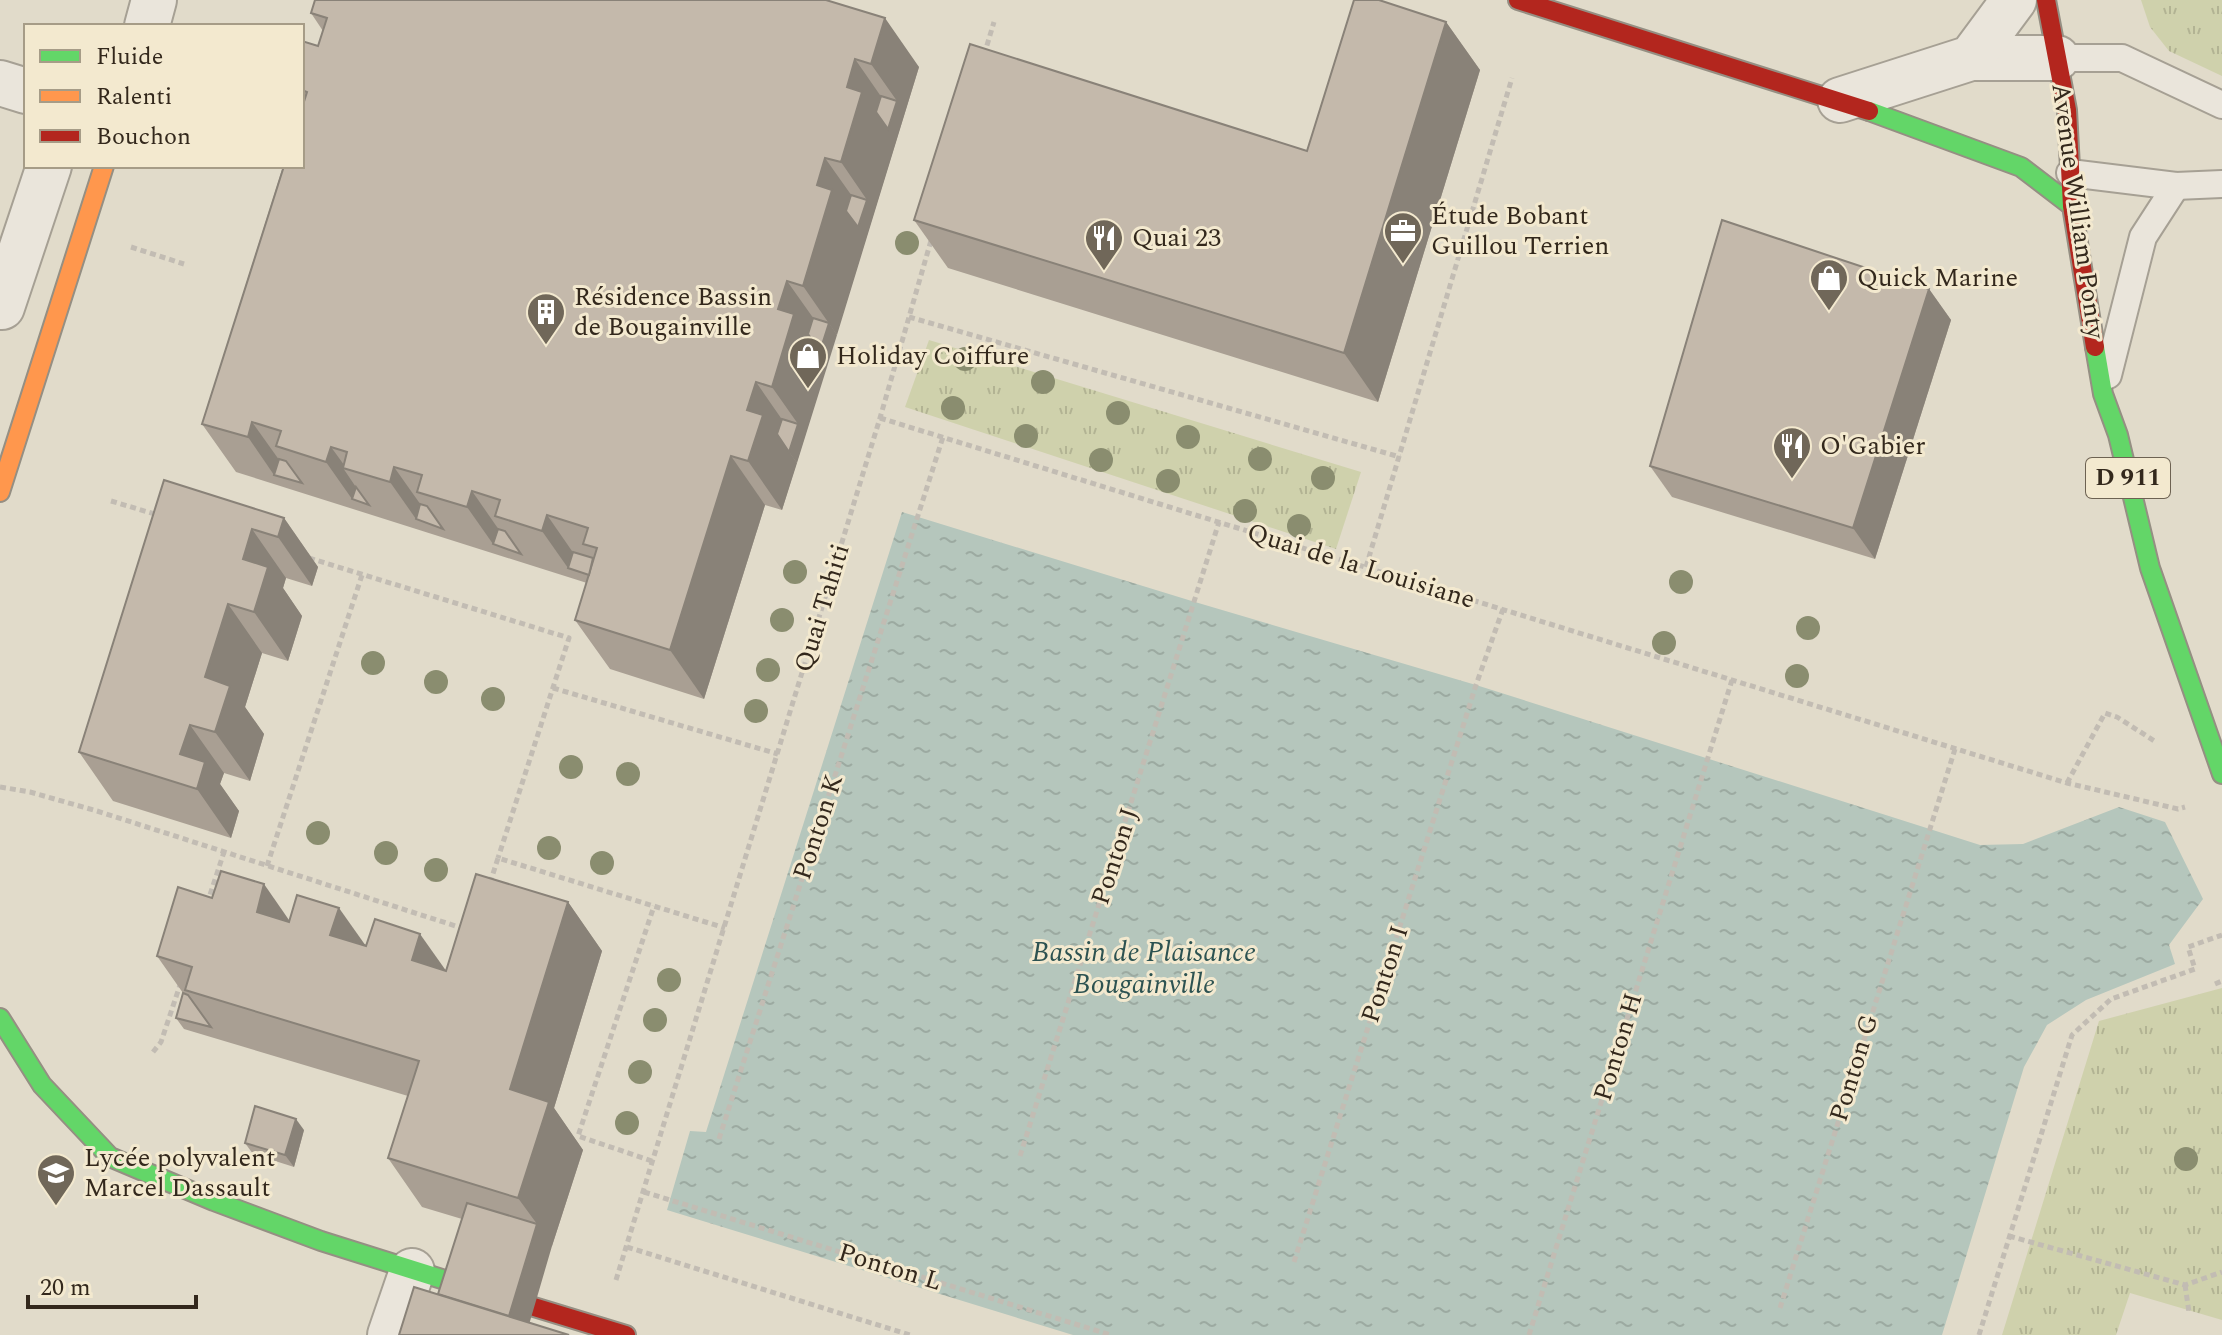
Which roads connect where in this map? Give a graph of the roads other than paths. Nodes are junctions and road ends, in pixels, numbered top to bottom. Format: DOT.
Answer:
graph roads {
  1 [pos="154,0"];
  2 [pos="1518,0"];
  3 [pos="2014,0"];
  4 [pos="2046,0"];
  5 [pos="148,24"];
  6 [pos="1971,58"];
  7 [pos="2057,58"];
  8 [pos="0,83"];
  9 [pos="24,90"];
  10 [pos="1840,100"];
  11 [pos="2222,105"];
  12 [pos="2021,167"];
  13 [pos="48,168"];
  14 [pos="103,168"];
  15 [pos="2222,184"];
  16 [pos="2176,186"];
  17 [pos="2071,189"];
  18 [pos="0,307"];
  19 [pos="2103,394"];
  20 [pos="0,492"];
  21 [pos="2222,774"];
  22 [pos="0,1018"];
  23 [pos="412,1271"];
  24 [pos="464,1286"];
  25 [pos="534,1307"];
  26 [pos="390,1335"];
  27 [pos="626,1335"];
  1 -- 5 [label="street"];
  2 -- 10 [label="street"];
  3 -- 6 [label="street"];
  4 -- 7 [label="street, Avenue William Ponty / D 911"];
  6 -- 7 [label="street"];
  6 -- 10 [label="street"];
  7 -- 11 [label="lane"];
  7 -- 17 [label="street, Avenue William Ponty / D 911"];
  8 -- 9 [label="street"];
  10 -- 12 [label="street"];
  12 -- 17 [label="street"];
  13 -- 18 [label="street"];
  14 -- 20 [label="street"];
  15 -- 16 [label="lane"];
  16 -- 17 [label="lane"];
  16 -- 19 [label="lane"];
  17 -- 19 [label="street, Avenue William Ponty / D 911"];
  19 -- 21 [label="street, Avenue William Ponty / D 911"];
  22 -- 23 [label="street"];
  23 -- 24 [label="street"];
  23 -- 26 [label="street"];
  25 -- 27 [label="street"];
}
